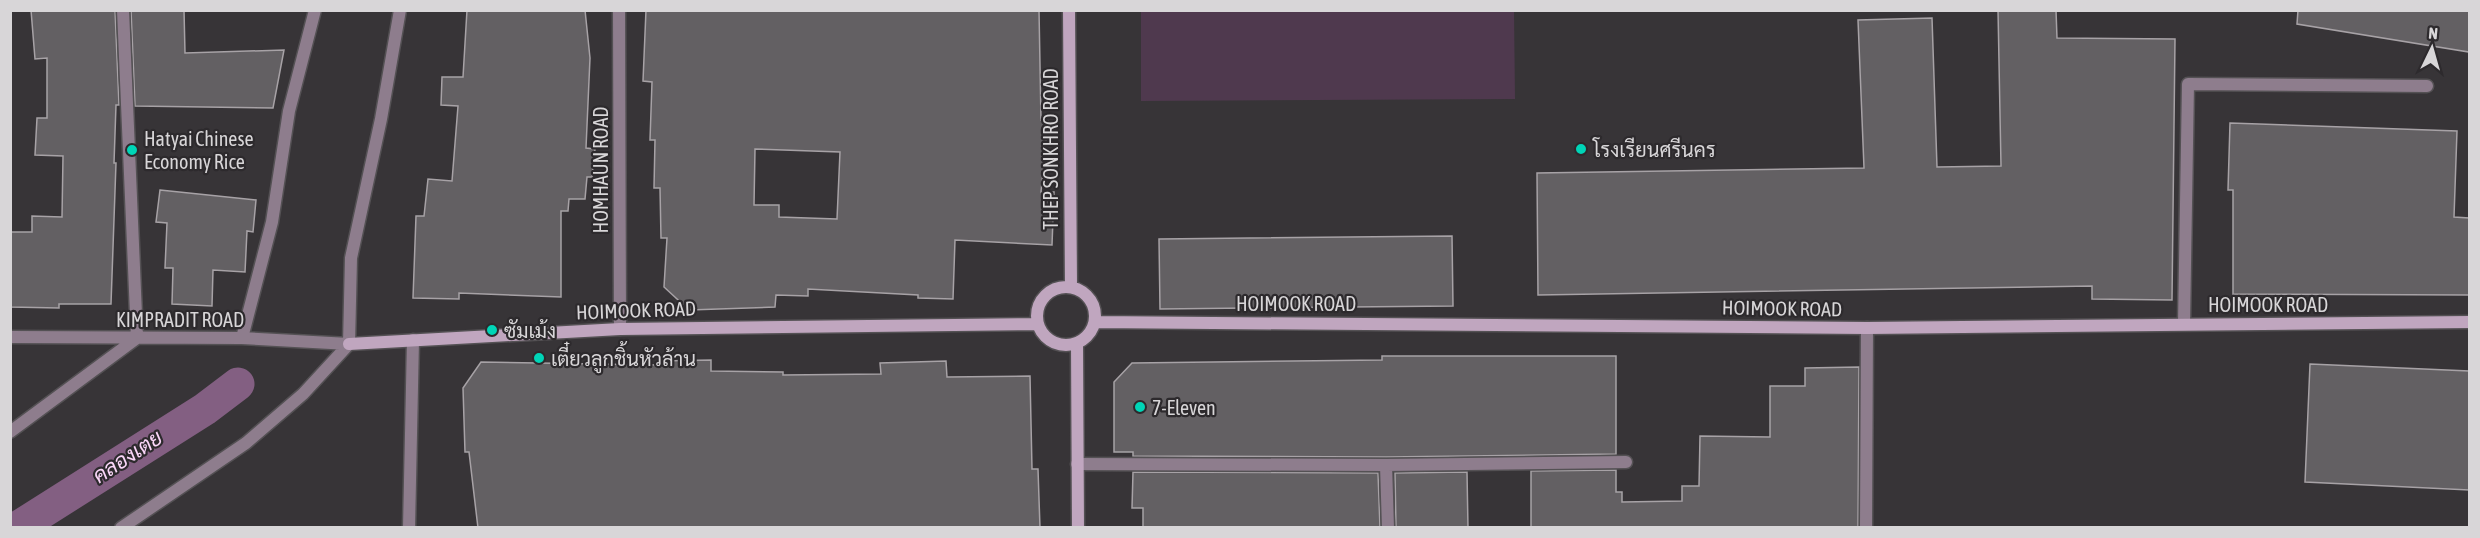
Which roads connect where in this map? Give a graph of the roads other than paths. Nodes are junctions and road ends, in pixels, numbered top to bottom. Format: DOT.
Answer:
graph roads {
  1 [pos="123,10"];
  2 [pos="315,10"];
  3 [pos="400,10"];
  4 [pos="619,10"];
  5 [pos="1069,10"];
  6 [pos="2427,86"];
  7 [pos="1071,287"];
  8 [pos="2469,321"];
  9 [pos="1095,322"];
  10 [pos="1038,324"];
  11 [pos="2184,324"];
  12 [pos="1868,328"];
  13 [pos="620,329"];
  14 [pos="10,337"];
  15 [pos="137,338"];
  16 [pos="247,338"];
  17 [pos="413,340"];
  18 [pos="1077,343"];
  19 [pos="349,344"];
  20 [pos="10,432"];
  21 [pos="1626,462"];
  22 [pos="1077,464"];
  23 [pos="1386,465"];
  24 [pos="121,528"];
  25 [pos="409,528"];
  26 [pos="1078,528"];
  27 [pos="1388,528"];
  28 [pos="1866,528"];
  1 -- 15 [label="street"];
  2 -- 16 [label="street"];
  3 -- 19 [label="street"];
  4 -- 13 [label="street, HOMHAUN ROAD"];
  5 -- 7 [label="street, THEP SONKHRO ROAD"];
  6 -- 11 [label="street"];
  7 -- 9 [label="street"];
  7 -- 10 [label="street"];
  8 -- 11 [label="street, HOIMOOK ROAD"];
  9 -- 12 [label="street, HOIMOOK ROAD"];
  9 -- 18 [label="street"];
  10 -- 13 [label="street, HOIMOOK ROAD"];
  10 -- 18 [label="street"];
  11 -- 12 [label="street, HOIMOOK ROAD"];
  12 -- 28 [label="street"];
  13 -- 17 [label="street, HOIMOOK ROAD"];
  14 -- 15 [label="street, KIMPRADIT ROAD"];
  15 -- 16 [label="street, KIMPRADIT ROAD"];
  15 -- 20 [label="street"];
  16 -- 19 [label="street, KIMPRADIT ROAD"];
  17 -- 19 [label="street, HOIMOOK ROAD"];
  17 -- 25 [label="street"];
  18 -- 22 [label="street"];
  19 -- 24 [label="street"];
  21 -- 23 [label="street"];
  22 -- 23 [label="street"];
  22 -- 26 [label="street"];
  23 -- 27 [label="street"];
}
